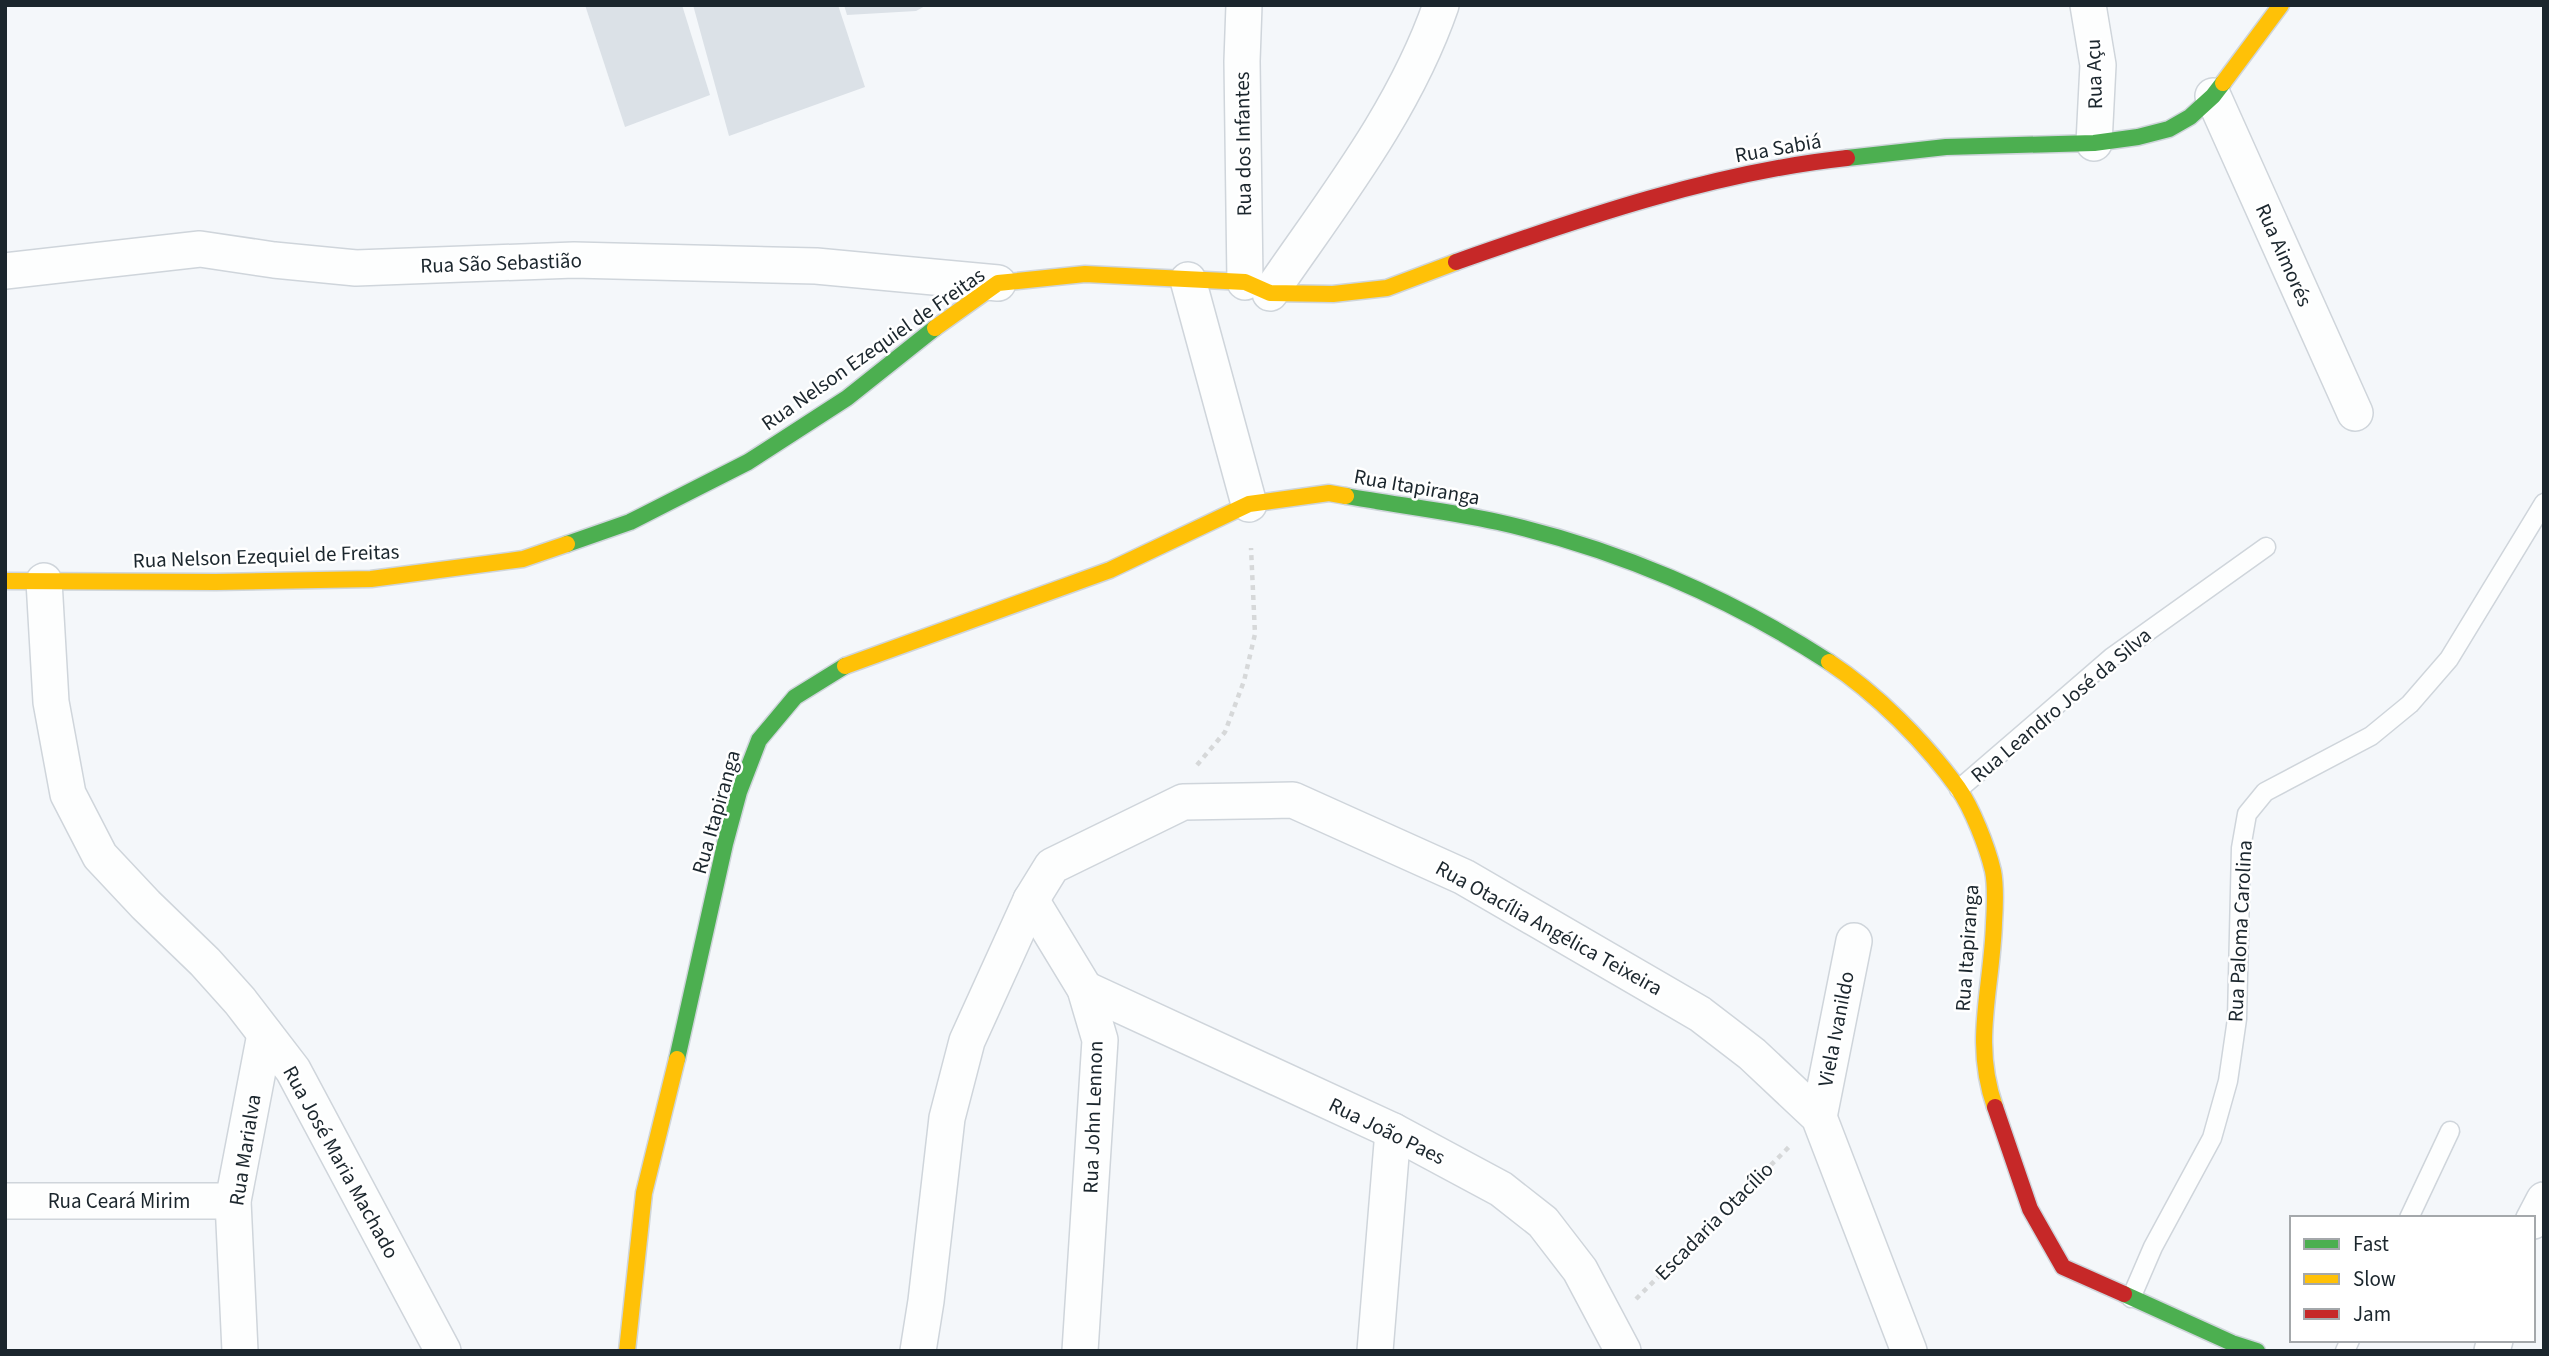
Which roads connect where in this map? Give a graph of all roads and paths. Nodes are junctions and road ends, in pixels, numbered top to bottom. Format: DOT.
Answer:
graph roads {
  1 [pos="1244,5"];
  2 [pos="1441,5"];
  3 [pos="2088,5"];
  4 [pos="2281,5"];
  5 [pos="2213,96"];
  6 [pos="2094,143"];
  7 [pos="5,271"];
  8 [pos="1188,280"];
  9 [pos="998,283"];
  10 [pos="1257,288"];
  11 [pos="2355,413"];
  12 [pos="2544,503"];
  13 [pos="1250,504"];
  14 [pos="2266,547"];
  15 [pos="5,581"];
  16 [pos="44,581"];
  17 [pos="1959,789"];
  18 [pos="1183,802"];
  19 [pos="1031,900"];
  20 [pos="1854,941"];
  21 [pos="1085,989"];
  22 [pos="265,1034"];
  23 [pos="1819,1117"];
  24 [pos="1393,1131"];
  25 [pos="2450,1131"];
  26 [pos="5,1200"];
  27 [pos="2544,1200"];
  28 [pos="233,1201"];
  29 [pos="2410,1216"];
  30 [pos="2535,1217"];
  31 [pos="2131,1298"];
  32 [pos="1616,1338"];
  33 [pos="2219,1344"];
  34 [pos="240,1351"];
  35 [pos="443,1351"];
  36 [pos="627,1351"];
  37 [pos="918,1351"];
  38 [pos="1080,1351"];
  39 [pos="1375,1351"];
  40 [pos="1909,1351"];
  41 [pos="2257,1351"];
  1 -- 10 [label="street, Rua dos Infantes"];
  2 -- 10 [label="street"];
  3 -- 6 [label="street, Rua Açu"];
  4 -- 5 [label="street, Rua Sabiá"];
  5 -- 6 [label="street, Rua Sabiá"];
  5 -- 11 [label="street, Rua Aimorés"];
  6 -- 10 [label="street, Rua Sabiá"];
  7 -- 9 [label="street, Rua São Sebastião"];
  8 -- 9 [label="street, Rua Nelson Ezequiel de Freitas"];
  8 -- 10 [label="street, Rua Nelson Ezequiel de Freitas"];
  8 -- 13 [label="street"];
  9 -- 16 [label="street, Rua Nelson Ezequiel de Freitas"];
  12 -- 31 [label="lane, Rua Paloma Carolina"];
  13 -- 17 [label="street, Rua Itapiranga"];
  13 -- 18 [label="path"];
  13 -- 36 [label="street, Rua Itapiranga"];
  14 -- 17 [label="lane, Rua Leandro José da Silva"];
  15 -- 16 [label="street, Rua Nelson Ezequiel de Freitas"];
  16 -- 22 [label="street, Rua José Maria Machado"];
  17 -- 31 [label="street, Rua Itapiranga"];
  18 -- 19 [label="street, Rua Otacília Angélica Teixeira"];
  18 -- 23 [label="street, Rua Otacília Angélica Teixeira"];
  19 -- 21 [label="street, Rua John Lennon"];
  19 -- 37 [label="street, Rua Otacília Angélica Teixeira"];
  20 -- 23 [label="street, Viela Ivanildo"];
  21 -- 24 [label="street, Rua João Paes"];
  21 -- 38 [label="street, Rua John Lennon"];
  22 -- 28 [label="street, Rua Marialva"];
  22 -- 35 [label="street, Rua José Maria Machado"];
  23 -- 32 [label="path, Escadaria Otacílio"];
  23 -- 40 [label="street"];
  24 -- 32 [label="street, Rua João Paes"];
  24 -- 39 [label="street"];
  25 -- 29 [label="lane"];
  26 -- 28 [label="street, Rua Ceará Mirim"];
  27 -- 30 [label="street"];
  28 -- 34 [label="street, Rua Marialva"];
  31 -- 33 [label="street, Rua Itapiranga"];
  33 -- 41 [label="street, Rua Itapiranga"];
}
